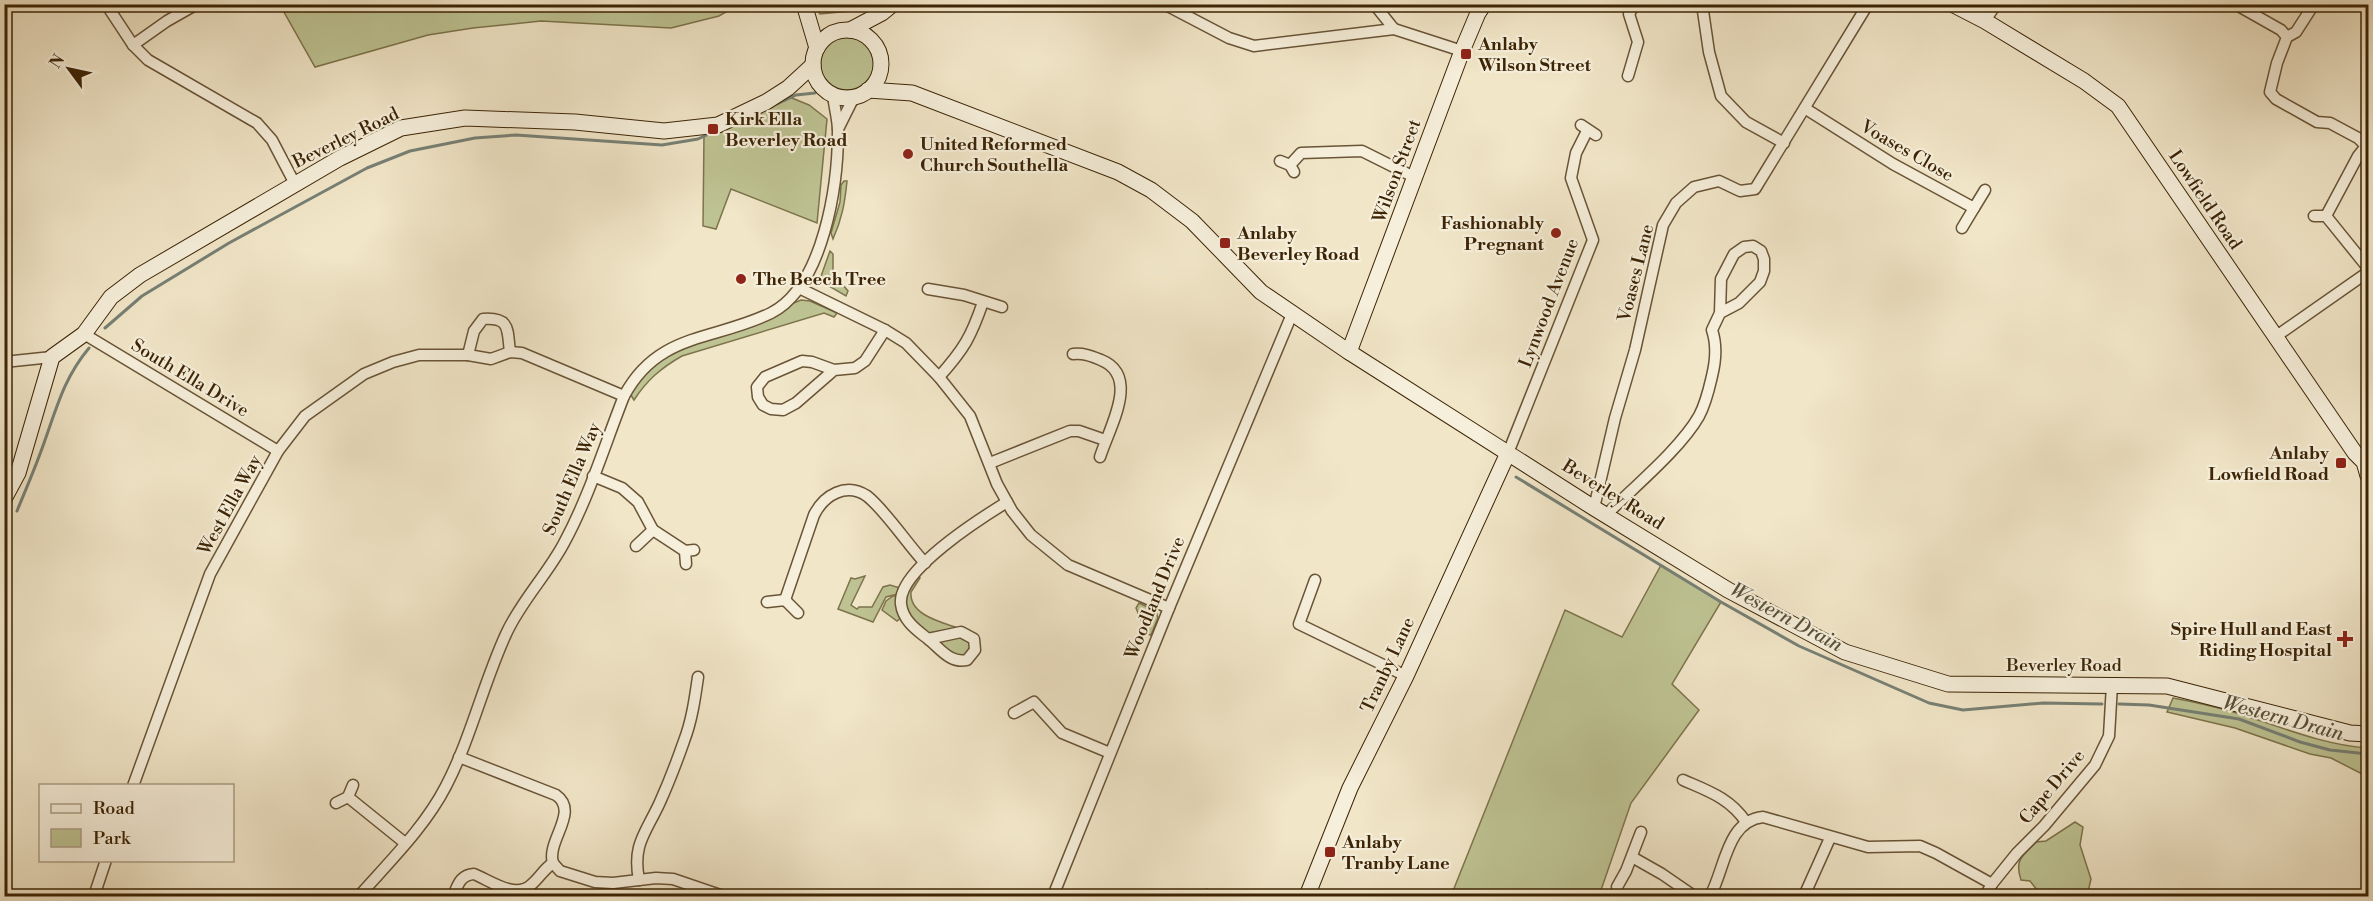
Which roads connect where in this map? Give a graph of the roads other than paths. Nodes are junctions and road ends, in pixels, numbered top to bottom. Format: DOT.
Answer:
graph roads {
  1 [pos="106,4"];
  2 [pos="197,4"];
  3 [pos="804,4"];
  4 [pos="1164,4"];
  5 [pos="1374,4"];
  6 [pos="1484,4"];
  7 [pos="1635,4"];
  8 [pos="1868,4"];
  9 [pos="1952,4"];
  10 [pos="1996,4"];
  11 [pos="2235,4"];
  12 [pos="2314,4"];
  13 [pos="887,9"];
  14 [pos="1706,10"];
  15 [pos="1985,21"];
  16 [pos="1394,29"];
  17 [pos="844,30"];
  18 [pos="2287,38"];
  19 [pos="133,45"];
  20 [pos="817,48"];
  21 [pos="877,48"];
  22 [pos="1462,51"];
  23 [pos="813,65"];
  24 [pos="880,66"];
  25 [pos="1628,76"];
  26 [pos="820,84"];
  27 [pos="788,88"];
  28 [pos="861,93"];
  29 [pos="912,93"];
  30 [pos="833,95"];
  31 [pos="1806,109"];
  32 [pos="838,130"];
  33 [pos="1588,130"];
  34 [pos="1785,143"];
  35 [pos="2368,145"];
  36 [pos="1288,166"];
  37 [pos="1416,178"];
  38 [pos="295,184"];
  39 [pos="1985,189"];
  40 [pos="1974,208"];
  41 [pos="2314,216"];
  42 [pos="2326,216"];
  43 [pos="1962,228"];
  44 [pos="2368,270"];
  45 [pos="799,288"];
  46 [pos="928,289"];
  47 [pos="984,302"];
  48 [pos="1002,307"];
  49 [pos="1720,313"];
  50 [pos="1292,314"];
  51 [pos="885,330"];
  52 [pos="84,334"];
  53 [pos="2275,338"];
  54 [pos="1080,350"];
  55 [pos="510,352"];
  56 [pos="1349,352"];
  57 [pos="468,355"];
  58 [pos="52,357"];
  59 [pos="4,362"];
  60 [pos="834,370"];
  61 [pos="939,377"];
  62 [pos="624,396"];
  63 [pos="1106,440"];
  64 [pos="278,451"];
  65 [pos="1508,453"];
  66 [pos="1100,457"];
  67 [pos="990,463"];
  68 [pos="593,476"];
  69 [pos="2368,476"];
  70 [pos="4,499"];
  71 [pos="1007,502"];
  72 [pos="1600,511"];
  73 [pos="653,531"];
  74 [pos="636,546"];
  75 [pos="926,563"];
  76 [pos="686,564"];
  77 [pos="1315,580"];
  78 [pos="785,600"];
  79 [pos="767,602"];
  80 [pos="1169,608"];
  81 [pos="798,613"];
  82 [pos="928,639"];
  83 [pos="1406,675"];
  84 [pos="698,676"];
  85 [pos="2112,685"];
  86 [pos="1014,713"];
  87 [pos="2368,734"];
  88 [pos="1110,753"];
  89 [pos="459,757"];
  90 [pos="1683,780"];
  91 [pos="134,784"];
  92 [pos="352,785"];
  93 [pos="348,796"];
  94 [pos="336,803"];
  95 [pos="1746,822"];
  96 [pos="1641,832"];
  97 [pos="1830,838"];
  98 [pos="405,843"];
  99 [pos="1632,857"];
  100 [pos="106,862"];
  101 [pos="553,863"];
  102 [pos="639,880"];
  103 [pos="1992,884"];
  104 [pos="1617,887"];
  105 [pos="94,897"];
  106 [pos="359,897"];
  107 [pos="453,897"];
  108 [pos="723,897"];
  109 [pos="1053,897"];
  110 [pos="1307,897"];
  111 [pos="1695,897"];
  112 [pos="1710,897"];
  113 [pos="1804,897"];
  114 [pos="1985,897"];
  1 -- 19 [label="street"];
  2 -- 19 [label="street"];
  3 -- 17 [label="main road"];
  3 -- 20 [label="main road"];
  4 -- 16 [label="street"];
  5 -- 16 [label="street"];
  6 -- 22 [label="main road, Wilson Street"];
  7 -- 25 [label="street"];
  8 -- 31 [label="street, Voases Lane"];
  9 -- 15 [label="main road, Lowfield Road"];
  10 -- 15 [label="street"];
  11 -- 18 [label="street"];
  12 -- 18 [label="street"];
  13 -- 17 [label="main road"];
  13 -- 21 [label="main road"];
  14 -- 34 [label="street"];
  15 -- 53 [label="main road, Lowfield Road"];
  16 -- 22 [label="street"];
  17 -- 20 [label="main road"];
  17 -- 21 [label="main road"];
  18 -- 35 [label="street"];
  19 -- 38 [label="street"];
  20 -- 23 [label="main road"];
  21 -- 24 [label="main road"];
  22 -- 37 [label="main road, Wilson Street"];
  23 -- 26 [label="main road"];
  23 -- 27 [label="main road, Beverley Road"];
  24 -- 28 [label="main road"];
  24 -- 29 [label="main road, Beverley Road"];
  26 -- 27 [label="main road, Beverley Road"];
  26 -- 30 [label="main road"];
  27 -- 38 [label="main road, Beverley Road"];
  28 -- 29 [label="main road, Beverley Road"];
  28 -- 30 [label="main road"];
  28 -- 32 [label="street, South Ella Way"];
  29 -- 50 [label="main road, Beverley Road"];
  30 -- 32 [label="street, South Ella Way"];
  31 -- 34 [label="street, Voases Lane"];
  31 -- 40 [label="street, Voases Close"];
  32 -- 45 [label="street, South Ella Way"];
  33 -- 65 [label="street, Lynwood Avenue"];
  34 -- 72 [label="street, Voases Lane"];
  35 -- 42 [label="street"];
  36 -- 37 [label="street"];
  37 -- 56 [label="main road, Wilson Street"];
  38 -- 52 [label="main road, Beverley Road"];
  39 -- 40 [label="street"];
  40 -- 43 [label="street"];
  41 -- 42 [label="street"];
  42 -- 44 [label="street"];
  44 -- 53 [label="street"];
  45 -- 51 [label="street"];
  45 -- 62 [label="street, South Ella Way"];
  46 -- 47 [label="street"];
  47 -- 48 [label="street"];
  47 -- 61 [label="street"];
  49 -- 49 [label="street"];
  49 -- 72 [label="street"];
  50 -- 56 [label="main road, Beverley Road"];
  50 -- 80 [label="street, Woodland Drive"];
  51 -- 60 [label="street"];
  51 -- 61 [label="street"];
  52 -- 58 [label="main road, Beverley Road"];
  52 -- 64 [label="street, South Ella Drive"];
  53 -- 69 [label="main road, Lowfield Road"];
  54 -- 63 [label="street"];
  55 -- 57 [label="street, West Ella Way"];
  55 -- 57 [label="street"];
  55 -- 62 [label="street, West Ella Way"];
  56 -- 65 [label="main road, Beverley Road"];
  57 -- 64 [label="street, West Ella Way"];
  58 -- 59 [label="street, Beverley Road"];
  58 -- 70 [label="main road"];
  60 -- 60 [label="street"];
  61 -- 67 [label="street"];
  62 -- 68 [label="street, South Ella Way"];
  63 -- 66 [label="street"];
  63 -- 67 [label="street"];
  64 -- 91 [label="street, West Ella Way"];
  65 -- 72 [label="main road, Beverley Road"];
  65 -- 83 [label="main road, Tranby Lane"];
  67 -- 71 [label="street"];
  68 -- 73 [label="street"];
  68 -- 89 [label="street, South Ella Way"];
  71 -- 75 [label="street"];
  71 -- 80 [label="street"];
  72 -- 85 [label="main road, Beverley Road"];
  73 -- 74 [label="street"];
  73 -- 76 [label="street"];
  75 -- 78 [label="street"];
  75 -- 82 [label="street"];
  77 -- 83 [label="street"];
  78 -- 79 [label="street"];
  78 -- 81 [label="street"];
  80 -- 88 [label="street, Woodland Drive"];
  83 -- 110 [label="main road, Tranby Lane"];
  84 -- 102 [label="street"];
  85 -- 87 [label="main road, Beverley Road"];
  85 -- 103 [label="street, Cape Drive"];
  86 -- 88 [label="street"];
  88 -- 109 [label="street, Woodland Drive"];
  89 -- 98 [label="street, South Ella Way"];
  89 -- 101 [label="street"];
  90 -- 95 [label="street"];
  92 -- 93 [label="street"];
  93 -- 94 [label="street"];
  93 -- 98 [label="street"];
  95 -- 97 [label="street"];
  95 -- 112 [label="street"];
  96 -- 99 [label="street"];
  97 -- 103 [label="street"];
  97 -- 113 [label="street"];
  98 -- 106 [label="street, South Ella Way"];
  99 -- 104 [label="street"];
  99 -- 111 [label="street"];
  100 -- 105 [label="street"];
  101 -- 102 [label="street"];
  101 -- 107 [label="street"];
  102 -- 108 [label="street"];
  103 -- 114 [label="street, Cape Drive"];
}
